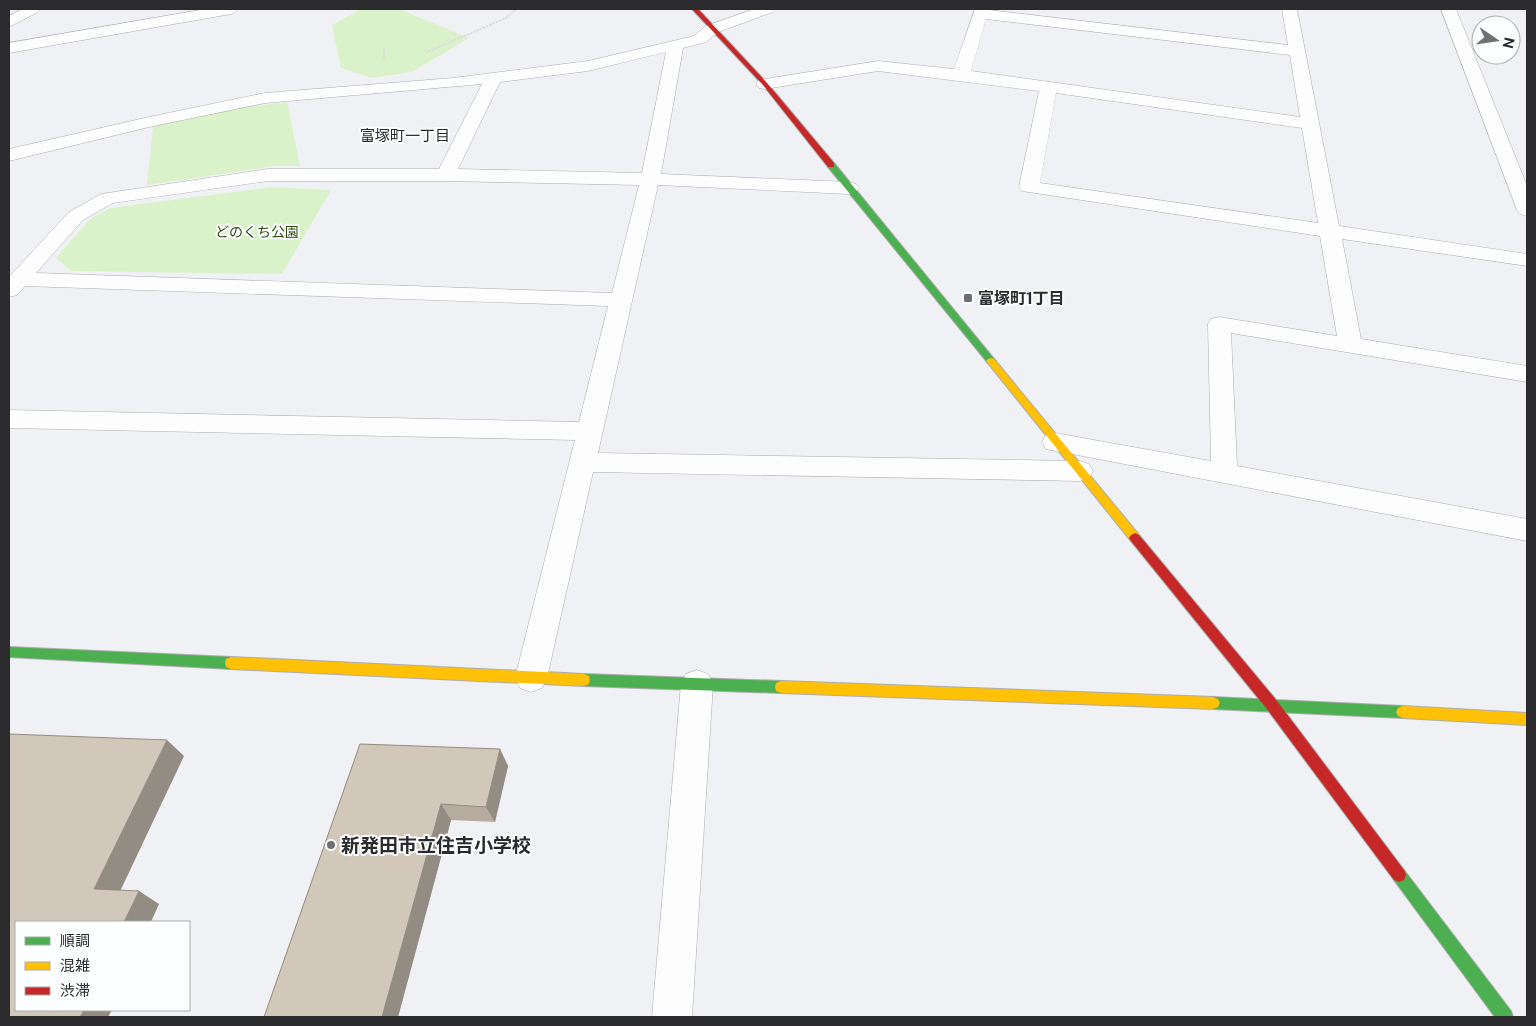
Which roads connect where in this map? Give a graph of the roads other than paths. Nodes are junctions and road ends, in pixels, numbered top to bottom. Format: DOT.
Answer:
graph roads {
  1 [pos="33,9"];
  2 [pos="230,9"];
  3 [pos="695,9"];
  4 [pos="768,9"];
  5 [pos="1290,9"];
  6 [pos="1448,9"];
  7 [pos="981,11"];
  8 [pos="9,22"];
  9 [pos="712,29"];
  10 [pos="675,45"];
  11 [pos="9,48"];
  12 [pos="1297,51"];
  13 [pos="960,76"];
  14 [pos="494,78"];
  15 [pos="765,84"];
  16 [pos="1048,88"];
  17 [pos="1311,124"];
  18 [pos="9,155"];
  19 [pos="446,175"];
  20 [pos="650,180"];
  21 [pos="849,188"];
  22 [pos="1527,210"];
  23 [pos="1330,231"];
  24 [pos="1527,260"];
  25 [pos="14,285"];
  26 [pos="621,300"];
  27 [pos="1350,344"];
  28 [pos="1527,374"];
  29 [pos="9,419"];
  30 [pos="590,431"];
  31 [pos="1055,442"];
  32 [pos="582,462"];
  33 [pos="1080,471"];
  34 [pos="1224,472"];
  35 [pos="1527,530"];
  36 [pos="9,652"];
  37 [pos="531,678"];
  38 [pos="697,684"];
  39 [pos="1272,705"];
  40 [pos="1527,719"];
  41 [pos="672,1017"];
  42 [pos="1505,1017"];
  1 -- 8 [label="street"];
  2 -- 11 [label="street"];
  3 -- 9 [label="street"];
  4 -- 9 [label="street"];
  5 -- 12 [label="street"];
  6 -- 22 [label="street"];
  7 -- 12 [label="street"];
  7 -- 13 [label="street"];
  9 -- 10 [label="street"];
  9 -- 15 [label="street"];
  10 -- 14 [label="street"];
  10 -- 20 [label="street"];
  12 -- 17 [label="street"];
  13 -- 15 [label="street"];
  13 -- 16 [label="street"];
  14 -- 18 [label="street"];
  14 -- 19 [label="street"];
  15 -- 21 [label="street"];
  16 -- 17 [label="street"];
  16 -- 23 [label="street"];
  17 -- 23 [label="street"];
  19 -- 20 [label="street"];
  19 -- 25 [label="street"];
  20 -- 21 [label="street"];
  20 -- 26 [label="street"];
  21 -- 31 [label="street"];
  23 -- 24 [label="street"];
  23 -- 27 [label="street"];
  25 -- 26 [label="street"];
  26 -- 30 [label="street"];
  27 -- 28 [label="street"];
  27 -- 34 [label="street"];
  29 -- 30 [label="street"];
  30 -- 32 [label="street"];
  31 -- 33 [label="street"];
  31 -- 34 [label="street"];
  32 -- 33 [label="street"];
  32 -- 37 [label="street"];
  33 -- 39 [label="street"];
  34 -- 35 [label="street"];
  36 -- 37 [label="street"];
  37 -- 38 [label="street"];
  38 -- 39 [label="street"];
  38 -- 41 [label="street"];
  39 -- 40 [label="street"];
  39 -- 42 [label="street"];
}
